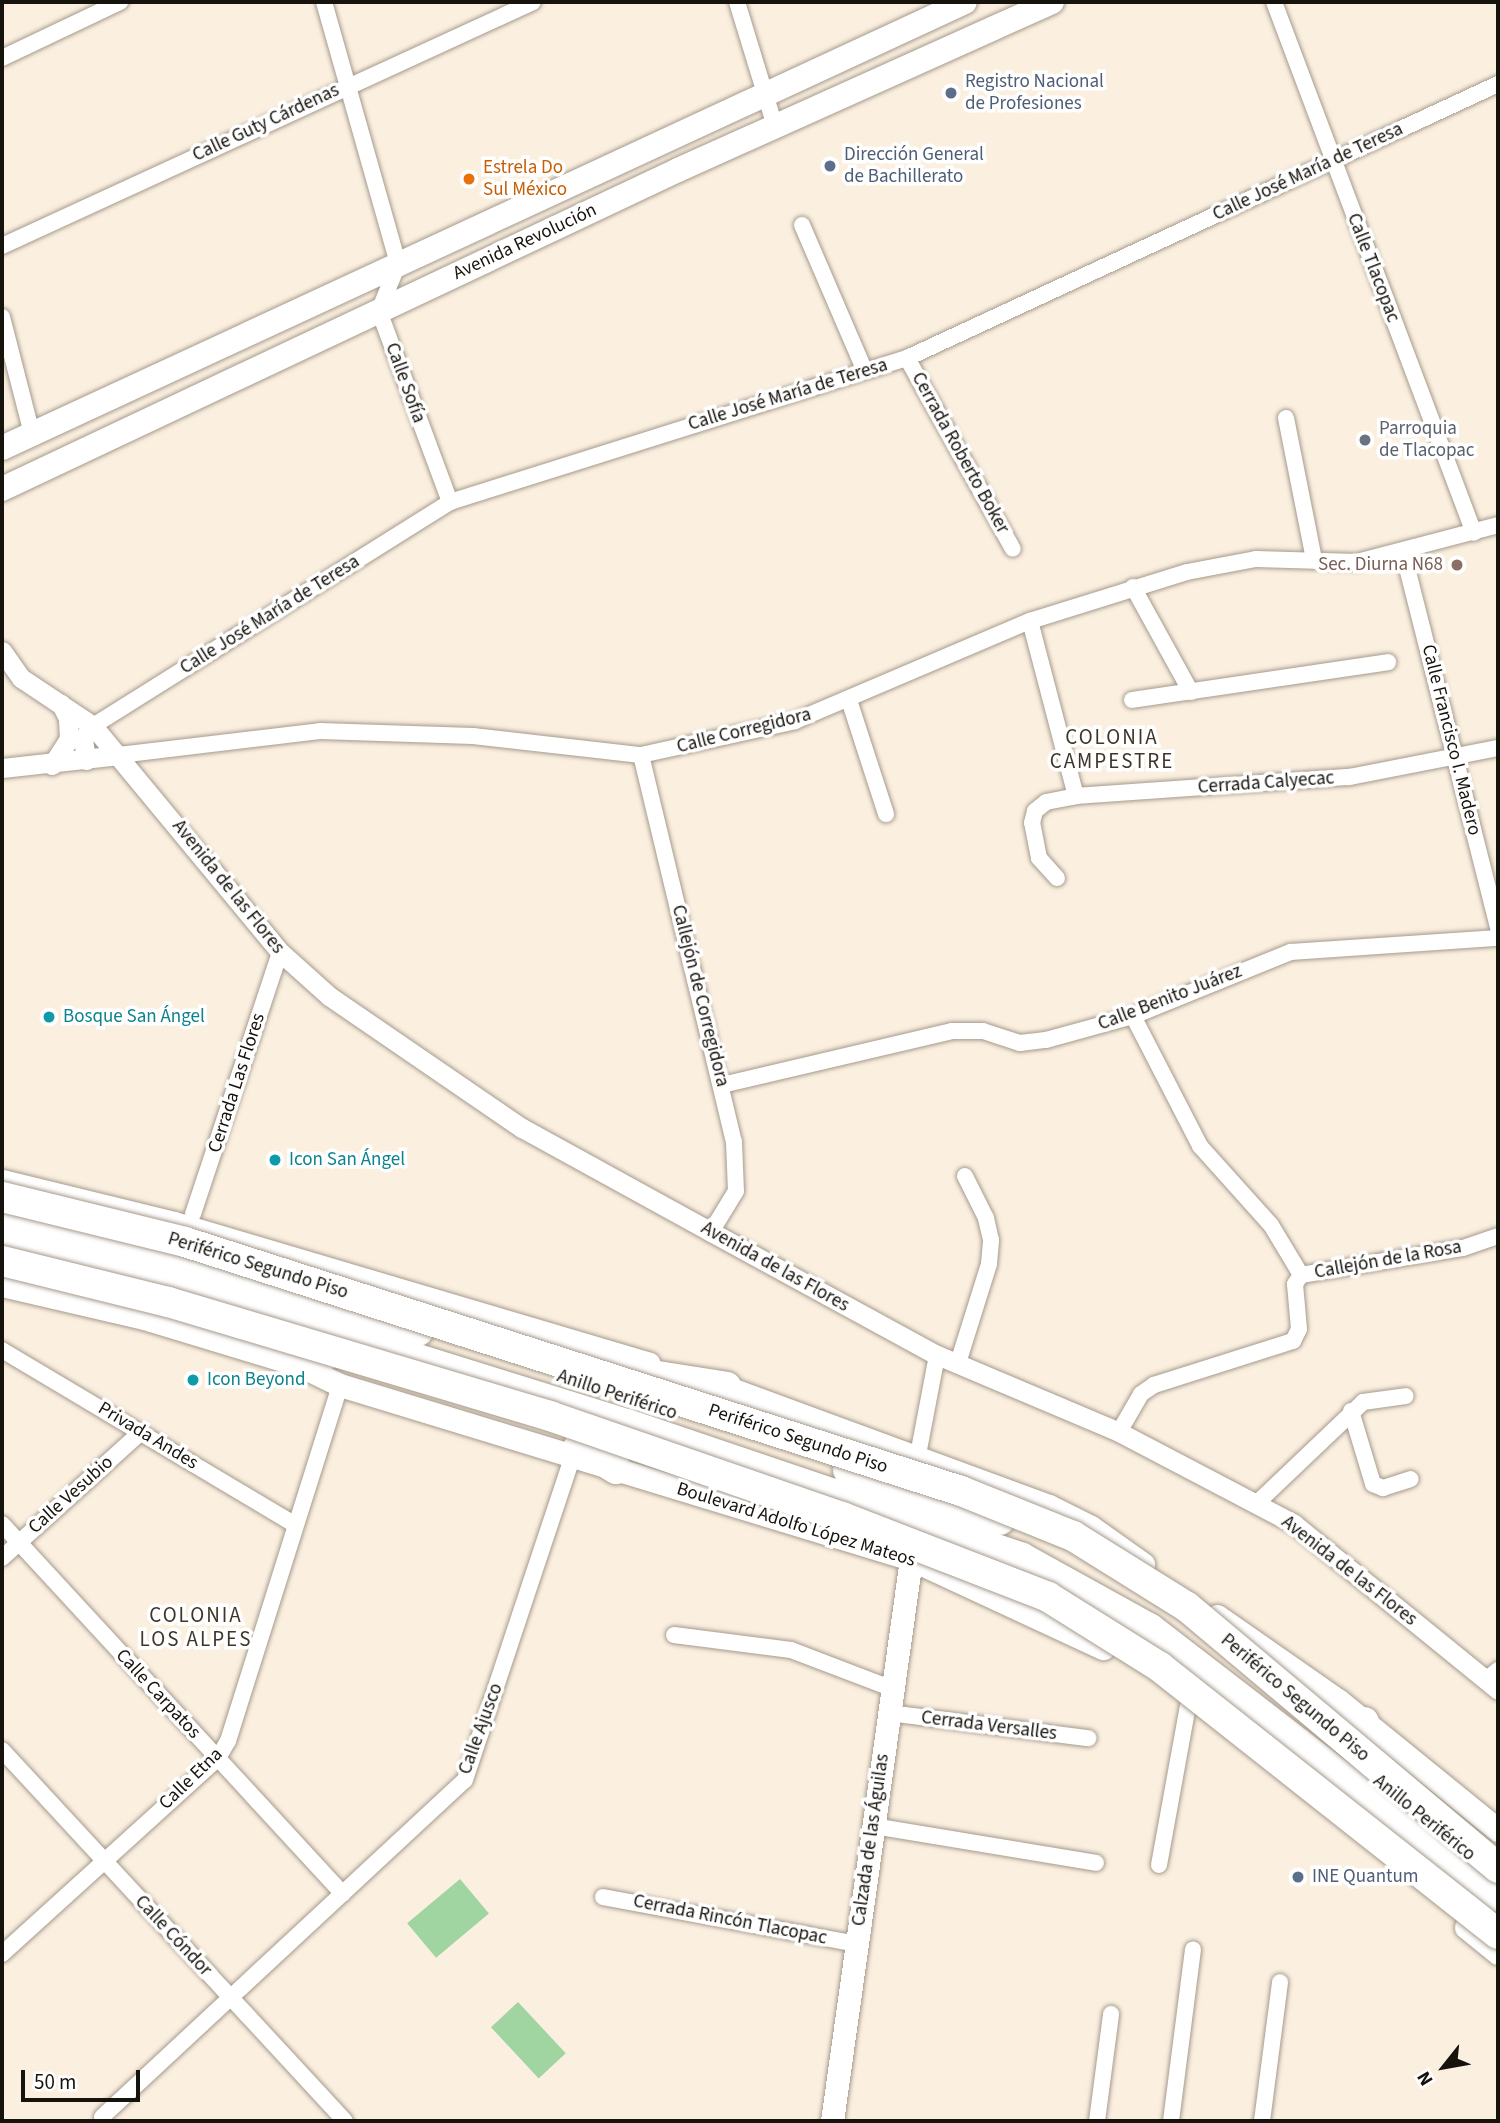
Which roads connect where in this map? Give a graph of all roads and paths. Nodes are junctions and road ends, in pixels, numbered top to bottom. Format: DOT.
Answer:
graph roads {
  1 [pos="120,2"];
  2 [pos="324,2"];
  3 [pos="533,2"];
  4 [pos="737,2"];
  5 [pos="965,2"];
  6 [pos="1052,2"];
  7 [pos="1274,2"];
  8 [pos="2,58"];
  9 [pos="1498,84"];
  10 [pos="347,85"];
  11 [pos="765,94"];
  12 [pos="775,126"];
  13 [pos="1332,160"];
  14 [pos="802,225"];
  15 [pos="2,246"];
  16 [pos="398,264"];
  17 [pos="379,311"];
  18 [pos="2,317"];
  19 [pos="907,358"];
  20 [pos="865,371"];
  21 [pos="1286,418"];
  22 [pos="32,434"];
  23 [pos="2,448"];
  24 [pos="2,489"];
  25 [pos="450,502"];
  26 [pos="1498,525"];
  27 [pos="1474,533"];
  28 [pos="1013,549"];
  29 [pos="1403,552"];
  30 [pos="1314,560"];
  31 [pos="1133,587"];
  32 [pos="1030,621"];
  33 [pos="2,651"];
  34 [pos="1388,662"];
  35 [pos="1191,692"];
  36 [pos="58,700"];
  37 [pos="849,700"];
  38 [pos="1132,700"];
  39 [pos="93,726"];
  40 [pos="1498,748"];
  41 [pos="119,755"];
  42 [pos="642,755"];
  43 [pos="86,760"];
  44 [pos="1456,760"];
  45 [pos="52,765"];
  46 [pos="2,768"];
  47 [pos="1076,796"];
  48 [pos="886,814"];
  49 [pos="1057,878"];
  50 [pos="1498,928"];
  51 [pos="1498,938"];
  52 [pos="280,952"];
  53 [pos="1133,1016"];
  54 [pos="722,1085"];
  55 [pos="965,1176"];
  56 [pos="2,1181"];
  57 [pos="2,1197"];
  58 [pos="193,1214"];
  59 [pos="2,1216"];
  60 [pos="711,1232"];
  61 [pos="1498,1236"];
  62 [pos="2,1239"];
  63 [pos="2,1263"];
  64 [pos="1301,1275"];
  65 [pos="2,1285"];
  66 [pos="361,1342"];
  67 [pos="475,1348"];
  68 [pos="2,1350"];
  69 [pos="937,1355"];
  70 [pos="958,1363"];
  71 [pos="299,1365"];
  72 [pos="340,1385"];
  73 [pos="727,1387"];
  74 [pos="1406,1396"];
  75 [pos="1351,1411"];
  76 [pos="141,1432"];
  77 [pos="1119,1432"];
  78 [pos="576,1451"];
  79 [pos="918,1454"];
  80 [pos="616,1469"];
  81 [pos="1411,1479"];
  82 [pos="1256,1504"];
  83 [pos="2,1524"];
  84 [pos="294,1524"];
  85 [pos="19,1542"];
  86 [pos="2,1559"];
  87 [pos="911,1559"];
  88 [pos="674,1635"];
  89 [pos="1152,1678"];
  90 [pos="1215,1679"];
  91 [pos="1494,1680"];
  92 [pos="893,1689"];
  93 [pos="1188,1706"];
  94 [pos="889,1713"];
  95 [pos="1364,1722"];
  96 [pos="1088,1738"];
  97 [pos="2,1750"];
  98 [pos="218,1758"];
  99 [pos="1377,1779"];
  100 [pos="873,1826"];
  101 [pos="1498,1830"];
  102 [pos="103,1861"];
  103 [pos="1096,1863"];
  104 [pos="1159,1865"];
  105 [pos="1498,1868"];
  106 [pos="1498,1878"];
  107 [pos="343,1894"];
  108 [pos="603,1897"];
  109 [pos="1498,1897"];
  110 [pos="1498,1934"];
  111 [pos="857,1944"];
  112 [pos="1193,1949"];
  113 [pos="1498,1953"];
  114 [pos="2,1954"];
  115 [pos="1280,1982"];
  116 [pos="230,1997"];
  117 [pos="1111,2014"];
  118 [pos="102,2117"];
  119 [pos="345,2121"];
  120 [pos="832,2121"];
  121 [pos="1097,2121"];
  122 [pos="1171,2121"];
  123 [pos="1262,2121"];
  1 -- 8 [label="street"];
  2 -- 10 [label="street"];
  3 -- 10 [label="street, Calle Guty Cárdenas"];
  4 -- 11 [label="street"];
  5 -- 11 [label="main road, Avenida Revolución"];
  6 -- 12 [label="main road, Avenida Revolución"];
  7 -- 13 [label="street, Calle Tlacopac"];
  9 -- 13 [label="street, Calle José María de Teresa"];
  10 -- 15 [label="street, Calle Guty Cárdenas"];
  10 -- 16 [label="street"];
  11 -- 12 [label="street"];
  11 -- 16 [label="main road, Avenida Revolución"];
  12 -- 17 [label="main road, Avenida Revolución"];
  13 -- 19 [label="street, Calle José María de Teresa"];
  13 -- 27 [label="street, Calle Tlacopac"];
  14 -- 20 [label="street"];
  16 -- 17 [label="street"];
  16 -- 22 [label="main road, Avenida Revolución"];
  17 -- 24 [label="main road, Avenida Revolución"];
  17 -- 25 [label="street, Calle Sofía"];
  18 -- 22 [label="street"];
  19 -- 20 [label="street, Calle José María de Teresa"];
  19 -- 28 [label="street, Cerrada Roberto Boker"];
  20 -- 25 [label="street, Calle José María de Teresa"];
  21 -- 30 [label="street"];
  22 -- 23 [label="main road, Avenida Revolución"];
  25 -- 39 [label="street, Calle José María de Teresa"];
  26 -- 27 [label="street, Calle Corregidora"];
  27 -- 29 [label="street, Calle Corregidora"];
  29 -- 30 [label="street, Calle Corregidora"];
  29 -- 44 [label="street, Calle Francisco I. Madero"];
  30 -- 31 [label="street, Calle Corregidora"];
  31 -- 32 [label="street, Calle Corregidora"];
  31 -- 35 [label="street"];
  32 -- 37 [label="street, Calle Corregidora"];
  32 -- 47 [label="street"];
  33 -- 36 [label="street"];
  34 -- 35 [label="street"];
  35 -- 38 [label="street"];
  36 -- 39 [label="street"];
  36 -- 45 [label="street"];
  37 -- 42 [label="street, Calle Corregidora"];
  37 -- 48 [label="street"];
  39 -- 41 [label="street"];
  39 -- 43 [label="street"];
  40 -- 44 [label="street, Cerrada Calyecac"];
  41 -- 42 [label="street, Calle Corregidora"];
  41 -- 43 [label="street"];
  41 -- 52 [label="street, Avenida de las Flores"];
  42 -- 54 [label="street, Callejón de Corregidora"];
  43 -- 45 [label="street"];
  44 -- 47 [label="street, Cerrada Calyecac"];
  44 -- 50 [label="street, Calle Francisco I. Madero"];
  45 -- 46 [label="street"];
  47 -- 49 [label="street, Cerrada Calyecac"];
  51 -- 53 [label="street, Calle Benito Juárez"];
  52 -- 58 [label="street, Cerrada Las Flores"];
  52 -- 60 [label="street, Avenida de las Flores"];
  53 -- 54 [label="street, Calle Benito Juárez"];
  53 -- 64 [label="street"];
  54 -- 60 [label="street, Callejón de Corregidora"];
  55 -- 70 [label="street"];
  56 -- 73 [label="main road"];
  57 -- 105 [label="highway, Periférico Segundo Piso, bridge"];
  59 -- 67 [label="highway, Anillo Periférico"];
  60 -- 69 [label="street, Avenida de las Flores"];
  61 -- 64 [label="street, Callejón de la Rosa"];
  62 -- 66 [label="highway, Anillo Periférico"];
  63 -- 78 [label="highway"];
  63 -- 110 [label="highway, bridge"];
  64 -- 77 [label="street, Callejón de la Rosa"];
  65 -- 71 [label="main road"];
  66 -- 71 [label="highway"];
  66 -- 90 [label="highway, Anillo Periférico"];
  67 -- 73 [label="highway"];
  67 -- 99 [label="highway, Anillo Periférico"];
  68 -- 76 [label="street, Privada Andes"];
  69 -- 70 [label="street, Avenida de las Flores"];
  69 -- 79 [label="street"];
  70 -- 77 [label="street, Avenida de las Flores"];
  71 -- 72 [label="main road"];
  72 -- 78 [label="main road"];
  72 -- 84 [label="street, Calle Etna"];
  73 -- 79 [label="main road"];
  74 -- 75 [label="street"];
  75 -- 81 [label="street"];
  75 -- 82 [label="street"];
  76 -- 84 [label="street, Privada Andes"];
  76 -- 85 [label="street, Calle Vesubio"];
  77 -- 82 [label="street, Avenida de las Flores"];
  78 -- 80 [label="highway"];
  78 -- 107 [label="street, Calle Ajusco"];
  79 -- 95 [label="main road"];
  80 -- 87 [label="main road, Boulevard Adolfo López Mateos"];
  82 -- 91 [label="street, Avenida de las Flores"];
  83 -- 85 [label="street, Calle Carpatos"];
  84 -- 98 [label="street, Calle Etna"];
  85 -- 86 [label="street, Calle Vesubio"];
  85 -- 98 [label="street, Calle Carpatos"];
  87 -- 89 [label="main road, Boulevard Adolfo López Mateos"];
  87 -- 92 [label="main road, Calzada de las Águilas"];
  88 -- 92 [label="street"];
  89 -- 90 [label="highway"];
  89 -- 93 [label="main road, Boulevard Adolfo López Mateos"];
  90 -- 109 [label="highway, Anillo Periférico"];
  92 -- 94 [label="main road, Calzada de las Águilas"];
  93 -- 104 [label="street"];
  93 -- 113 [label="main road, Boulevard Adolfo López Mateos"];
  94 -- 96 [label="street, Cerrada Versalles"];
  94 -- 100 [label="main road, Calzada de las Águilas"];
  95 -- 99 [label="highway"];
  95 -- 101 [label="main road"];
  97 -- 102 [label="street, Calle Cóndor"];
  98 -- 102 [label="street, Calle Etna"];
  98 -- 107 [label="street, Calle Carpatos"];
  99 -- 106 [label="highway, Anillo Periférico"];
  100 -- 103 [label="street"];
  100 -- 111 [label="main road, Calzada de las Águilas"];
  102 -- 114 [label="street, Calle Etna"];
  102 -- 116 [label="street, Calle Cóndor"];
  107 -- 116 [label="street, Calle Ajusco"];
  108 -- 111 [label="street, Cerrada Rincón Tlacopac"];
  111 -- 120 [label="main road, Calzada de las Águilas"];
  112 -- 122 [label="street"];
  115 -- 123 [label="street"];
  116 -- 118 [label="street, Calle Ajusco"];
  116 -- 119 [label="street, Calle Cóndor"];
  117 -- 121 [label="street"];
}
